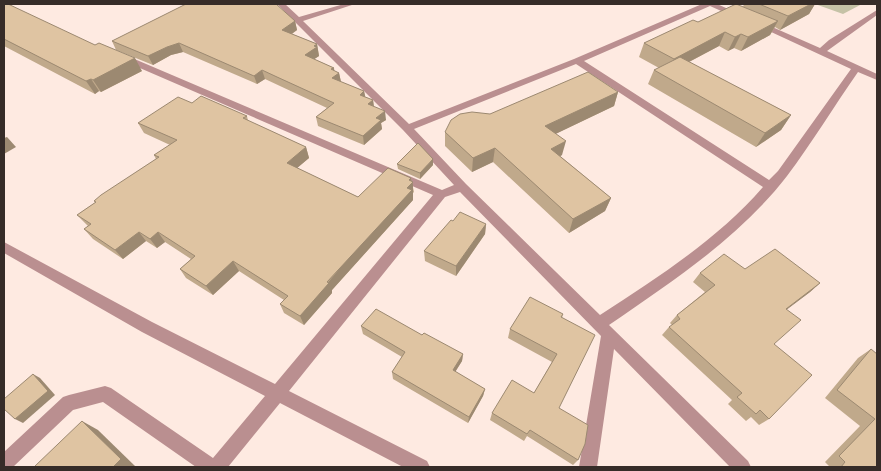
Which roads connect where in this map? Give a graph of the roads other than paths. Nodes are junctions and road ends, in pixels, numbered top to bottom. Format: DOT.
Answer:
graph roads {
  1 [pos="281,4"];
  2 [pos="351,4"];
  3 [pos="709,4"];
  4 [pos="877,12"];
  5 [pos="297,20"];
  6 [pos="821,52"];
  7 [pos="113,53"];
  8 [pos="577,61"];
  9 [pos="856,68"];
  10 [pos="877,77"];
  11 [pos="407,128"];
  12 [pos="770,186"];
  13 [pos="462,187"];
  14 [pos="442,194"];
  15 [pos="4,247"];
  16 [pos="604,329"];
  17 [pos="280,393"];
  18 [pos="4,464"];
  19 [pos="211,467"];
  20 [pos="217,467"];
  21 [pos="421,467"];
  22 [pos="588,467"];
  23 [pos="742,467"];
  1 -- 5 [label="street"];
  2 -- 5 [label="street"];
  3 -- 6 [label="street"];
  3 -- 8 [label="street"];
  4 -- 6 [label="street"];
  5 -- 11 [label="street"];
  6 -- 9 [label="street"];
  7 -- 14 [label="street"];
  8 -- 11 [label="street"];
  8 -- 12 [label="street"];
  9 -- 10 [label="street"];
  9 -- 12 [label="street"];
  11 -- 13 [label="street"];
  12 -- 16 [label="street"];
  13 -- 14 [label="street"];
  13 -- 16 [label="street"];
  14 -- 17 [label="street"];
  15 -- 17 [label="street"];
  16 -- 22 [label="street"];
  16 -- 23 [label="street"];
  17 -- 20 [label="street"];
  17 -- 21 [label="street"];
  18 -- 19 [label="street"];
}
